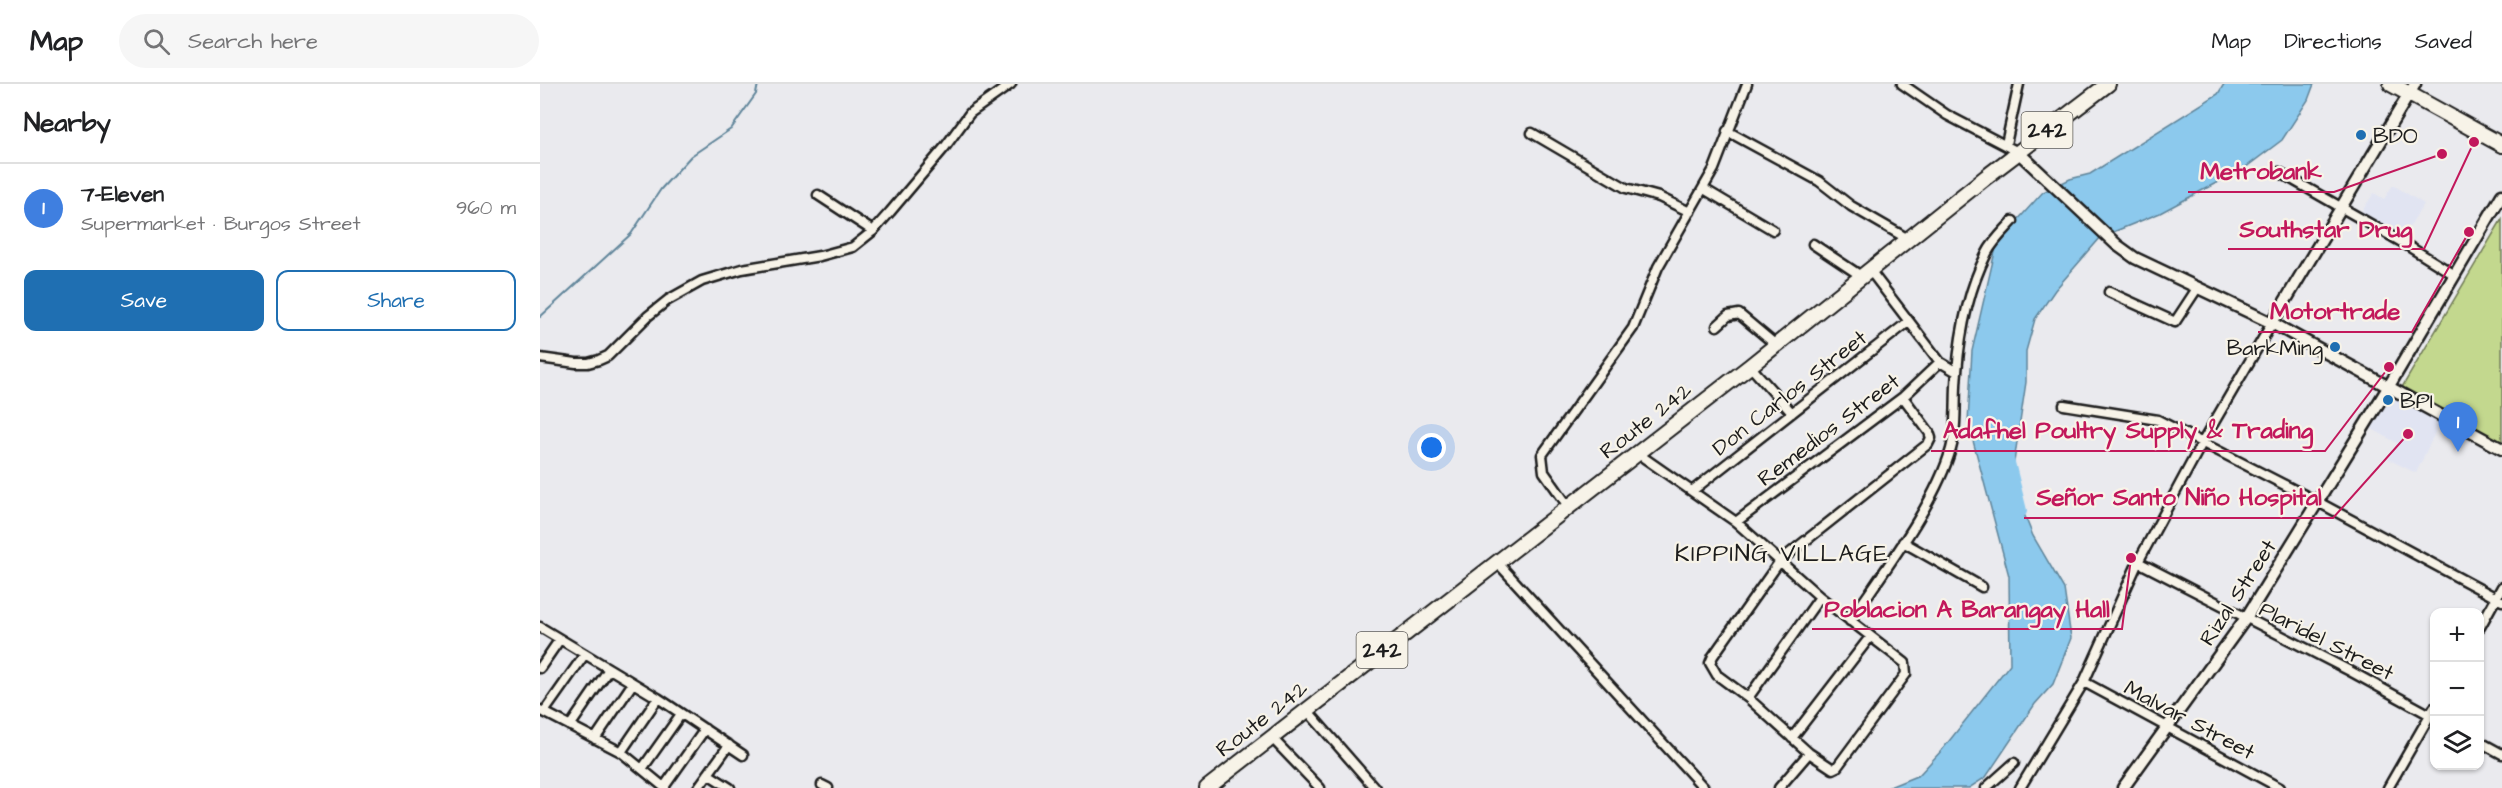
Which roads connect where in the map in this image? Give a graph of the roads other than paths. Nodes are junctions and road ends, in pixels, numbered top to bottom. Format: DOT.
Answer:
graph roads {
  1 [pos="992,84"];
  2 [pos="1011,84"];
  3 [pos="1747,84"];
  4 [pos="1902,84"];
  5 [pos="2019,84"];
  6 [pos="2108,84"];
  7 [pos="2391,84"];
  8 [pos="2412,89"];
  9 [pos="1002,91"];
  10 [pos="1727,131"];
  11 [pos="1532,133"];
  12 [pos="2006,144"];
  13 [pos="2502,145"];
  14 [pos="2018,152"];
  15 [pos="2279,172"];
  16 [pos="1704,189"];
  17 [pos="818,195"];
  18 [pos="2502,195"];
  19 [pos="2341,208"];
  20 [pos="1690,212"];
  21 [pos="2013,221"];
  22 [pos="1773,230"];
  23 [pos="873,231"];
  24 [pos="1908,239"];
  25 [pos="1813,244"];
  26 [pos="1865,273"];
  27 [pos="2455,275"];
  28 [pos="2198,287"];
  29 [pos="2109,292"];
  30 [pos="1908,321"];
  31 [pos="2272,323"];
  32 [pos="1717,326"];
  33 [pos="1776,345"];
  34 [pos="540,358"];
  35 [pos="1940,362"];
  36 [pos="1750,366"];
  37 [pos="1957,372"];
  38 [pos="2389,386"];
  39 [pos="1903,397"];
  40 [pos="2064,405"];
  41 [pos="1792,413"];
  42 [pos="2202,443"];
  43 [pos="2502,449"];
  44 [pos="1637,453"];
  45 [pos="1692,491"];
  46 [pos="2318,502"];
  47 [pos="1568,506"];
  48 [pos="1736,522"];
  49 [pos="1903,542"];
  50 [pos="1496,561"];
  51 [pos="1780,561"];
  52 [pos="2138,562"];
  53 [pos="1982,587"];
  54 [pos="2502,587"];
  55 [pos="1820,597"];
  56 [pos="2499,599"];
  57 [pos="2246,618"];
  58 [pos="1850,621"];
  59 [pos="2484,621"];
  60 [pos="540,627"];
  61 [pos="1870,637"];
  62 [pos="560,639"];
  63 [pos="585,654"];
  64 [pos="540,668"];
  65 [pos="609,669"];
  66 [pos="2084,682"];
  67 [pos="633,683"];
  68 [pos="658,698"];
  69 [pos="1748,699"];
  70 [pos="1306,709"];
  71 [pos="542,711"];
  72 [pos="2430,712"];
  73 [pos="681,714"];
  74 [pos="2432,716"];
  75 [pos="570,726"];
  76 [pos="2167,727"];
  77 [pos="705,729"];
  78 [pos="1271,737"];
  79 [pos="1792,738"];
  80 [pos="595,739"];
  81 [pos="2484,744"];
  82 [pos="729,745"];
  83 [pos="621,752"];
  84 [pos="1809,753"];
  85 [pos="2502,754"];
  86 [pos="743,755"];
  87 [pos="2014,763"];
  88 [pos="642,769"];
  89 [pos="708,774"];
  90 [pos="665,788"];
  91 [pos="698,788"];
  92 [pos="730,788"];
  93 [pos="1207,788"];
  94 [pos="1320,788"];
  95 [pos="1375,788"];
  96 [pos="1704,788"];
  97 [pos="1779,788"];
  98 [pos="1986,788"];
  99 [pos="2020,788"];
  100 [pos="2123,788"];
  101 [pos="2280,788"];
  102 [pos="2388,788"];
  1 -- 9 [label="street"];
  2 -- 9 [label="street"];
  3 -- 10 [label="street"];
  4 -- 12 [label="street"];
  5 -- 12 [label="street"];
  6 -- 14 [label="main road, Route 242 / 242"];
  7 -- 8 [label="main road"];
  8 -- 13 [label="main road"];
  8 -- 19 [label="street"];
  9 -- 23 [label="street"];
  10 -- 16 [label="street"];
  10 -- 24 [label="street"];
  11 -- 20 [label="street"];
  12 -- 14 [label="street"];
  14 -- 24 [label="main road, Route 242 / 242"];
  14 -- 28 [label="street"];
  15 -- 19 [label="street"];
  16 -- 20 [label="street"];
  16 -- 22 [label="street"];
  17 -- 23 [label="street"];
  18 -- 27 [label="street, Rizal Street"];
  19 -- 27 [label="street"];
  19 -- 31 [label="street"];
  20 -- 47 [label="street"];
  21 -- 37 [label="street"];
  23 -- 34 [label="street"];
  24 -- 26 [label="main road, Route 242 / 242"];
  25 -- 26 [label="street"];
  26 -- 30 [label="street"];
  26 -- 33 [label="main road, Route 242 / 242"];
  27 -- 38 [label="street, Rizal Street"];
  28 -- 29 [label="street"];
  28 -- 31 [label="street"];
  30 -- 35 [label="street"];
  30 -- 41 [label="street, Don Carlos Street"];
  31 -- 38 [label="street"];
  31 -- 42 [label="street"];
  32 -- 33 [label="street"];
  33 -- 36 [label="main road, Route 242 / 242"];
  35 -- 37 [label="street"];
  35 -- 39 [label="street, Remedios Street"];
  36 -- 41 [label="street"];
  36 -- 44 [label="main road, Route 242 / 242"];
  37 -- 49 [label="street"];
  38 -- 43 [label="street"];
  38 -- 46 [label="street, Rizal Street"];
  39 -- 48 [label="street, Remedios Street"];
  39 -- 51 [label="street"];
  40 -- 42 [label="street"];
  41 -- 45 [label="street, Don Carlos Street"];
  42 -- 46 [label="street"];
  42 -- 52 [label="street"];
  44 -- 45 [label="street"];
  44 -- 47 [label="main road, Route 242 / 242"];
  45 -- 48 [label="street"];
  46 -- 56 [label="street"];
  46 -- 57 [label="street, Rizal Street"];
  47 -- 50 [label="main road, Route 242 / 242"];
  48 -- 51 [label="street"];
  49 -- 53 [label="street"];
  49 -- 58 [label="street"];
  50 -- 70 [label="main road, Route 242 / 242"];
  50 -- 96 [label="street"];
  51 -- 55 [label="street"];
  51 -- 69 [label="street"];
  52 -- 57 [label="street, Plaridel Street"];
  52 -- 66 [label="street"];
  54 -- 56 [label="street"];
  55 -- 58 [label="street"];
  55 -- 69 [label="street"];
  56 -- 59 [label="street"];
  57 -- 72 [label="street, Plaridel Street"];
  57 -- 76 [label="street, Rizal Street"];
  58 -- 61 [label="street"];
  60 -- 62 [label="street"];
  61 -- 79 [label="street"];
  61 -- 84 [label="street"];
  62 -- 63 [label="street"];
  62 -- 64 [label="street"];
  63 -- 65 [label="street"];
  63 -- 71 [label="street"];
  65 -- 67 [label="street"];
  65 -- 75 [label="street"];
  66 -- 76 [label="street, Malvar Street"];
  66 -- 99 [label="street"];
  67 -- 68 [label="street"];
  67 -- 80 [label="street"];
  68 -- 73 [label="street"];
  68 -- 83 [label="street"];
  69 -- 79 [label="street"];
  70 -- 78 [label="main road, Route 242 / 242"];
  70 -- 95 [label="street"];
  71 -- 75 [label="street"];
  73 -- 77 [label="street"];
  73 -- 88 [label="street"];
  74 -- 102 [label="street"];
  75 -- 80 [label="street"];
  76 -- 100 [label="street, Rizal Street"];
  76 -- 101 [label="street, Malvar Street"];
  77 -- 82 [label="street"];
  77 -- 90 [label="street"];
  78 -- 93 [label="main road, Route 242 / 242"];
  78 -- 94 [label="street"];
  79 -- 84 [label="street"];
  80 -- 83 [label="street"];
  81 -- 85 [label="street"];
  82 -- 86 [label="street"];
  82 -- 89 [label="street"];
  83 -- 88 [label="street"];
  84 -- 97 [label="street"];
  87 -- 98 [label="street"];
  88 -- 90 [label="street"];
  89 -- 91 [label="street"];
  89 -- 92 [label="street"];
}
